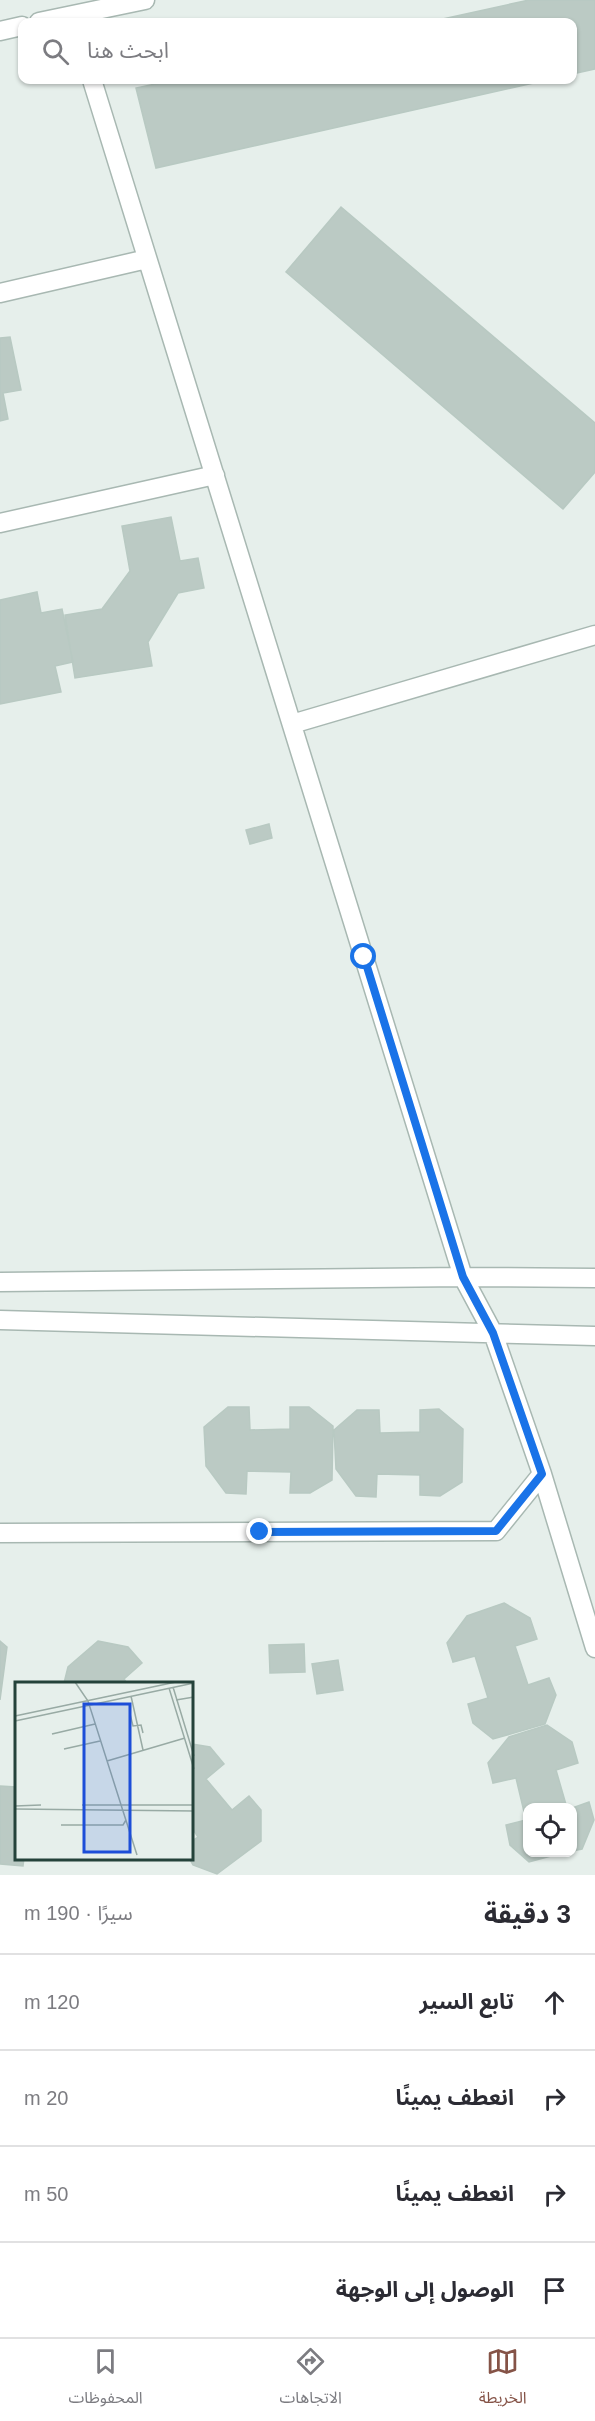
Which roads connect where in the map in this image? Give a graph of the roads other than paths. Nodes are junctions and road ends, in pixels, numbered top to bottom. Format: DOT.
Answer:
graph roads {
  1 [pos="145,0"];
  2 [pos="71,13"];
  3 [pos="53,18"];
  4 [pos="18,27"];
  5 [pos="0,31"];
  6 [pos="93,84"];
  7 [pos="147,259"];
  8 [pos="0,293"];
  9 [pos="215,475"];
  10 [pos="0,522"];
  11 [pos="595,635"];
  12 [pos="292,724"];
  13 [pos="463,1277"];
  14 [pos="595,1278"];
  15 [pos="0,1282"];
  16 [pos="0,1320"];
  17 [pos="493,1333"];
  18 [pos="595,1336"];
  19 [pos="542,1474"];
  20 [pos="0,1533"];
  21 [pos="595,1648"];
  1 -- 2 [label="street"];
  2 -- 3 [label="street"];
  4 -- 5 [label="street"];
  6 -- 7 [label="street"];
  7 -- 8 [label="street"];
  7 -- 9 [label="street"];
  9 -- 10 [label="street"];
  9 -- 12 [label="street"];
  11 -- 12 [label="street"];
  12 -- 13 [label="street"];
  13 -- 14 [label="street"];
  13 -- 15 [label="street"];
  13 -- 17 [label="street"];
  16 -- 17 [label="street"];
  17 -- 18 [label="street"];
  17 -- 19 [label="street"];
  19 -- 20 [label="street"];
  19 -- 21 [label="street"];
}
